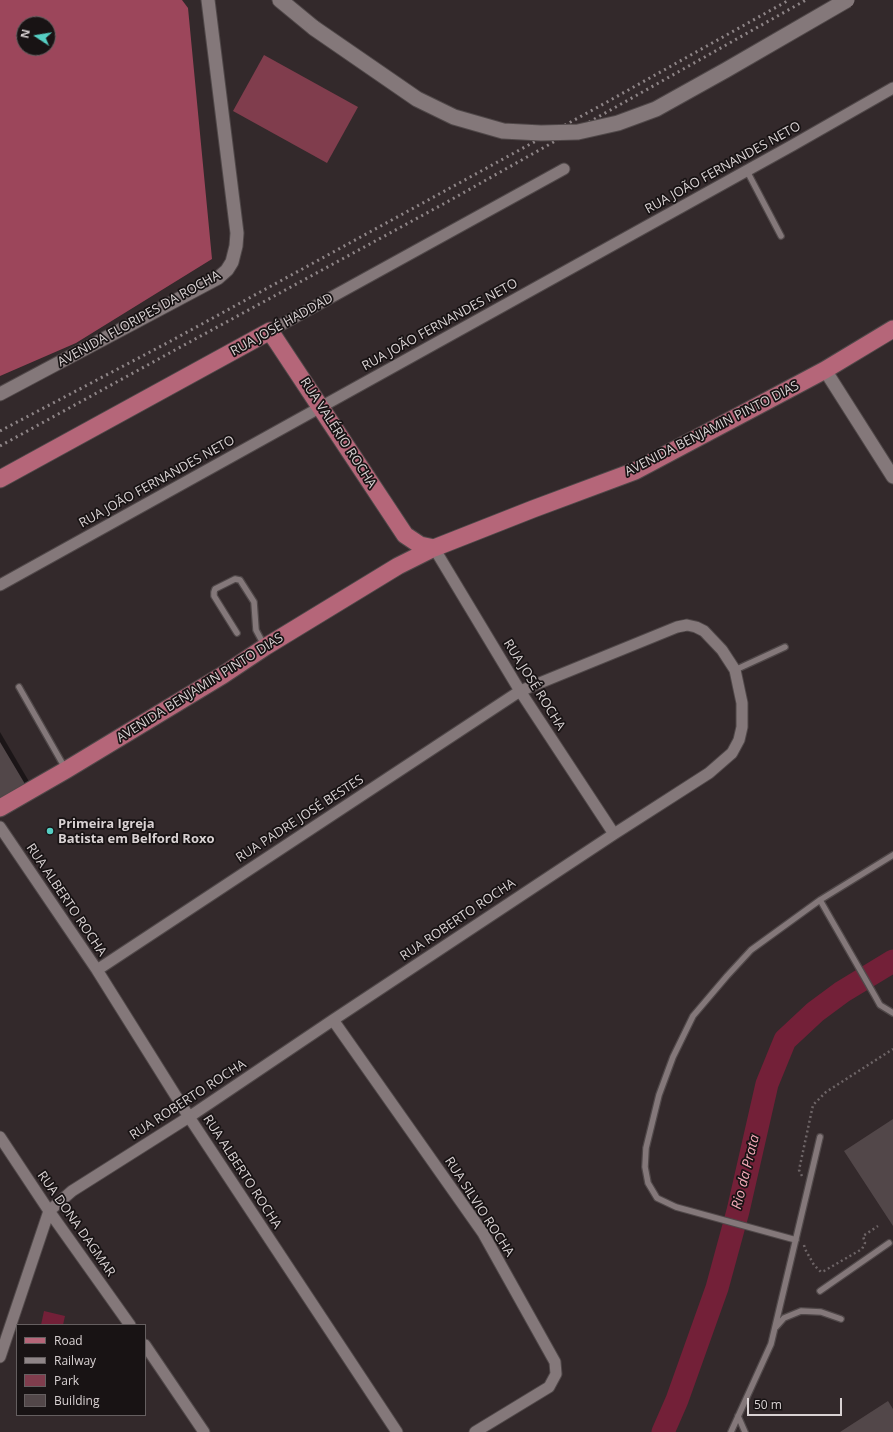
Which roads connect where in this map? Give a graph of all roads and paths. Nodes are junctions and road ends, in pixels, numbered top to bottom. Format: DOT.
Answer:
graph roads {
  1 [pos="208,0"];
  2 [pos="270,0"];
  3 [pos="280,0"];
  4 [pos="847,0"];
  5 [pos="295,13"];
  6 [pos="893,88"];
  7 [pos="564,169"];
  8 [pos="747,171"];
  9 [pos="781,236"];
  10 [pos="893,329"];
  11 [pos="270,331"];
  12 [pos="825,370"];
  13 [pos="0,394"];
  14 [pos="321,408"];
  15 [pos="893,477"];
  16 [pos="0,479"];
  17 [pos="405,535"];
  18 [pos="434,548"];
  19 [pos="398,566"];
  20 [pos="0,585"];
  21 [pos="237,633"];
  22 [pos="785,646"];
  23 [pos="265,647"];
  24 [pos="734,670"];
  25 [pos="19,687"];
  26 [pos="520,692"];
  27 [pos="66,770"];
  28 [pos="0,808"];
  29 [pos="0,827"];
  30 [pos="614,834"];
  31 [pos="893,855"];
  32 [pos="820,900"];
  33 [pos="97,970"];
  34 [pos="893,1013"];
  35 [pos="333,1020"];
  36 [pos="893,1049"];
  37 [pos="189,1118"];
  38 [pos="0,1137"];
  39 [pos="820,1137"];
  40 [pos="808,1189"];
  41 [pos="49,1211"];
  42 [pos="878,1226"];
  43 [pos="796,1240"];
  44 [pos="804,1242"];
  45 [pos="889,1243"];
  46 [pos="820,1291"];
  47 [pos="841,1319"];
  48 [pos="129,1324"];
  49 [pos="775,1329"];
  50 [pos="146,1346"];
  51 [pos="0,1357"];
  52 [pos="738,1416"];
  53 [pos="204,1432"];
  54 [pos="397,1432"];
  55 [pos="475,1432"];
  56 [pos="732,1432"];
  57 [pos="745,1432"];
  1 -- 13 [label="street, AVENIDA FLORIPES DA ROCHA"];
  2 -- 5 [label="main road"];
  3 -- 5 [label="main road"];
  4 -- 5 [label="main road, bridge"];
  6 -- 8 [label="street, RUA JOÃO FERNANDES NETO"];
  7 -- 11 [label="street, RUA JOSÉ HADDAD"];
  8 -- 9 [label="lane"];
  8 -- 14 [label="street, RUA JOÃO FERNANDES NETO"];
  10 -- 12 [label="main road, AVENIDA BENJAMIN PINTO DIAS"];
  11 -- 14 [label="main road, RUA VALÉRIO ROCHA"];
  11 -- 16 [label="main road, RUA JOSÉ HADDAD"];
  12 -- 15 [label="street"];
  12 -- 18 [label="main road, AVENIDA BENJAMIN PINTO DIAS"];
  14 -- 17 [label="main road, RUA VALÉRIO ROCHA"];
  14 -- 20 [label="street, RUA JOÃO FERNANDES NETO"];
  17 -- 18 [label="main road"];
  17 -- 19 [label="main road"];
  18 -- 19 [label="main road, AVENIDA BENJAMIN PINTO DIAS"];
  18 -- 26 [label="street, RUA JOSÉ ROCHA"];
  19 -- 23 [label="main road, AVENIDA BENJAMIN PINTO DIAS"];
  21 -- 23 [label="lane"];
  22 -- 24 [label="lane"];
  23 -- 27 [label="main road, AVENIDA BENJAMIN PINTO DIAS"];
  24 -- 26 [label="street, RUA ROBERTO ROCHA"];
  24 -- 30 [label="street, RUA ROBERTO ROCHA"];
  25 -- 27 [label="lane"];
  26 -- 30 [label="street, RUA JOSÉ ROCHA"];
  26 -- 33 [label="street, RUA PADRE JOSÉ BESTES"];
  27 -- 28 [label="main road, AVENIDA BENJAMIN PINTO DIAS"];
  29 -- 33 [label="street, RUA ALBERTO ROCHA"];
  30 -- 35 [label="street, RUA ROBERTO ROCHA"];
  31 -- 32 [label="lane"];
  32 -- 34 [label="lane"];
  32 -- 43 [label="lane"];
  33 -- 37 [label="street, RUA ALBERTO ROCHA"];
  35 -- 37 [label="street, RUA ROBERTO ROCHA"];
  35 -- 55 [label="street, RUA SILVIO ROCHA"];
  36 -- 40 [label="path"];
  37 -- 41 [label="street, RUA ROBERTO ROCHA"];
  37 -- 54 [label="street, RUA ALBERTO ROCHA"];
  38 -- 41 [label="street, RUA DONA DAGMAR"];
  39 -- 40 [label="lane"];
  40 -- 43 [label="lane"];
  41 -- 48 [label="street, RUA DONA DAGMAR"];
  41 -- 51 [label="street"];
  42 -- 44 [label="path"];
  43 -- 49 [label="lane"];
  45 -- 46 [label="lane"];
  47 -- 49 [label="lane"];
  49 -- 52 [label="lane"];
  50 -- 53 [label="street"];
  52 -- 56 [label="lane"];
  52 -- 57 [label="lane"];
}
